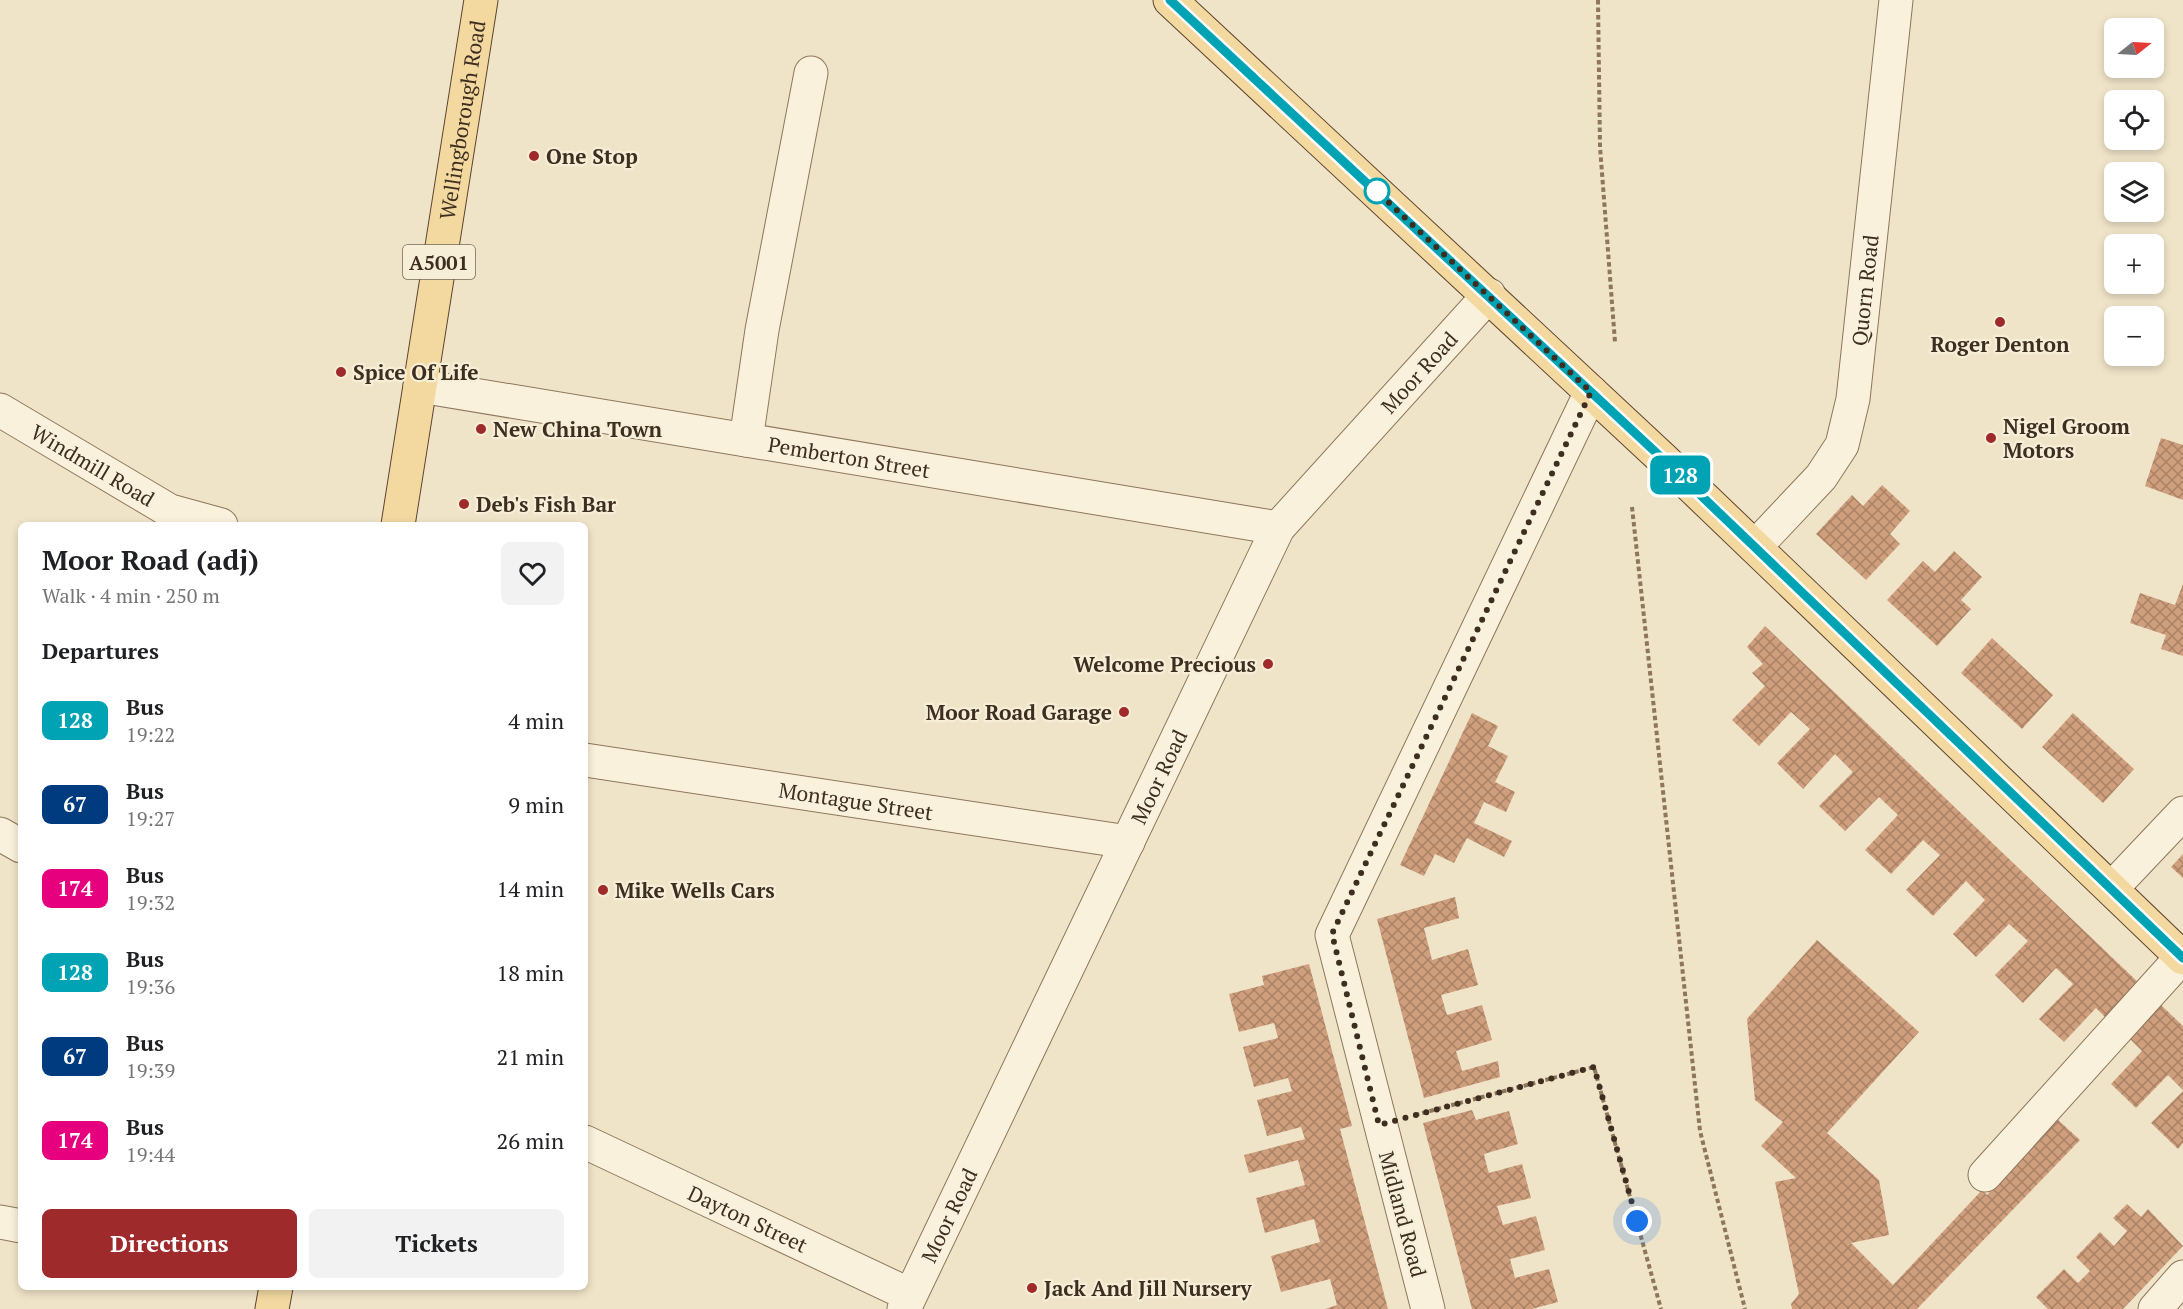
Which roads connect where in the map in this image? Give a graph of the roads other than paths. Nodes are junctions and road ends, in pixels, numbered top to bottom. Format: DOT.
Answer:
graph roads {
  1 [pos="481,0"];
  2 [pos="1170,0"];
  3 [pos="1896,0"];
  4 [pos="811,73"];
  5 [pos="1489,295"];
  6 [pos="420,386"];
  7 [pos="1591,392"];
  8 [pos="0,410"];
  9 [pos="746,440"];
  10 [pos="210,522"];
  11 [pos="398,522"];
  12 [pos="1278,528"];
  13 [pos="1755,547"];
  14 [pos="588,760"];
  15 [pos="2183,813"];
  16 [pos="0,834"];
  17 [pos="1128,842"];
  18 [pos="18,844"];
  19 [pos="2112,888"];
  20 [pos="2182,957"];
  21 [pos="588,1143"];
  22 [pos="1985,1175"];
  23 [pos="0,1222"];
  24 [pos="18,1225"];
  25 [pos="2183,1277"];
  26 [pos="275,1290"];
  27 [pos="907,1302"];
  28 [pos="272,1309"];
  29 [pos="1428,1309"];
  30 [pos="2155,1309"];
  1 -- 6 [label="main road, Wellingborough Road / A5001"];
  2 -- 5 [label="main road"];
  3 -- 13 [label="street, Quorn Road"];
  4 -- 9 [label="street"];
  5 -- 7 [label="main road"];
  5 -- 12 [label="street, Moor Road"];
  6 -- 9 [label="street, Pemberton Street"];
  6 -- 11 [label="main road, Wellingborough Road / A5001"];
  7 -- 13 [label="main road"];
  7 -- 29 [label="street, Midland Road"];
  8 -- 10 [label="street, Windmill Road"];
  9 -- 12 [label="street, Pemberton Street"];
  12 -- 17 [label="street, Moor Road"];
  13 -- 19 [label="main road"];
  14 -- 17 [label="street, Montague Street"];
  15 -- 19 [label="street"];
  16 -- 18 [label="street"];
  17 -- 27 [label="street, Moor Road"];
  19 -- 20 [label="main road"];
  20 -- 22 [label="street"];
  21 -- 27 [label="street, Dayton Street"];
  23 -- 24 [label="street"];
  25 -- 30 [label="street"];
  26 -- 28 [label="main road"];
}
